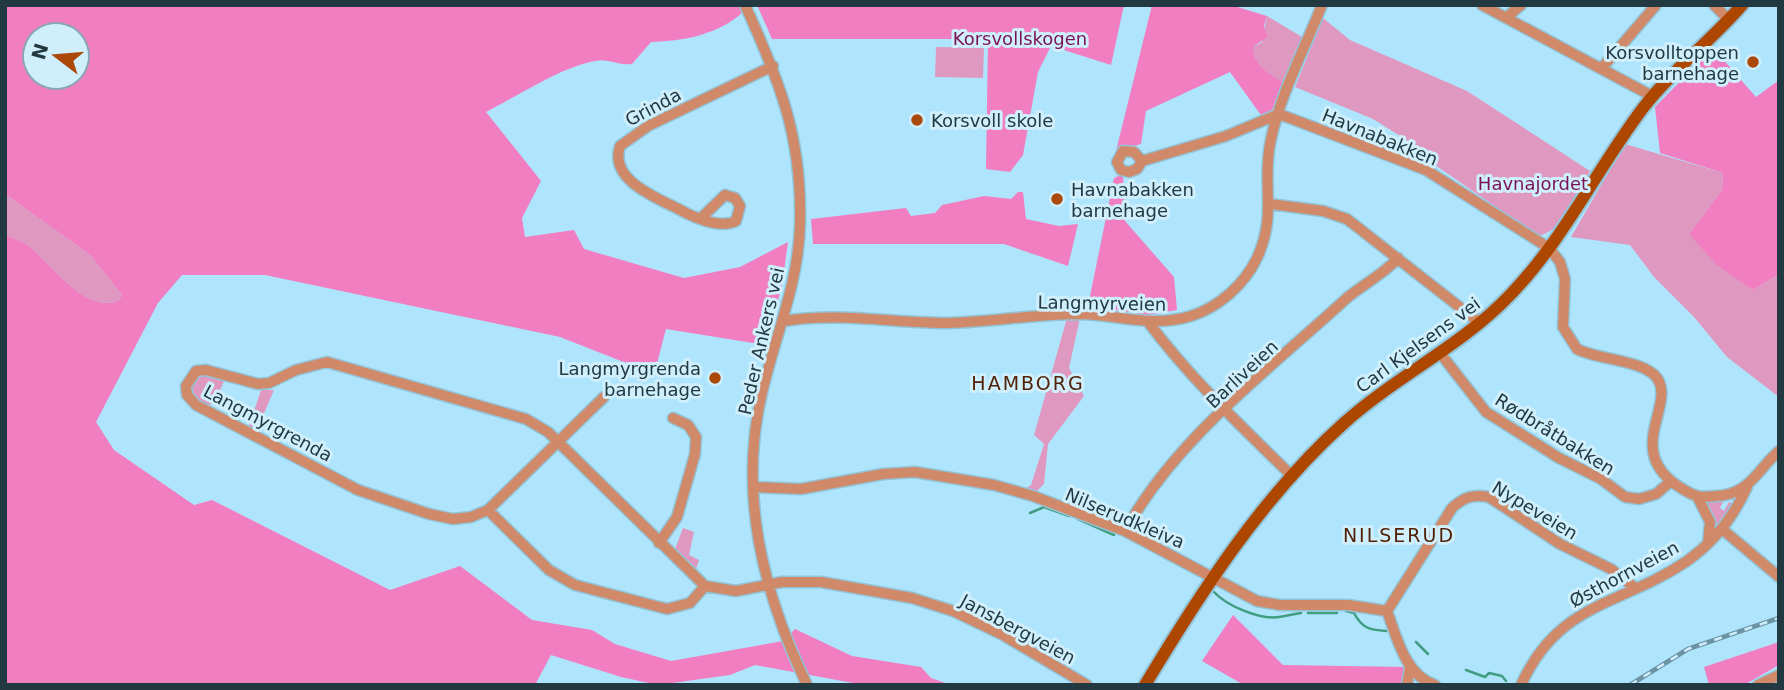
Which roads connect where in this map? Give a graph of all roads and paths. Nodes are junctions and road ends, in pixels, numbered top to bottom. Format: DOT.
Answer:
graph roads {
  1 [pos="745,5"];
  2 [pos="1322,5"];
  3 [pos="1482,5"];
  4 [pos="1521,5"];
  5 [pos="1656,5"];
  6 [pos="1714,5"];
  7 [pos="1742,5"];
  8 [pos="1506,18"];
  9 [pos="1729,20"];
  10 [pos="773,66"];
  11 [pos="1602,68"];
  12 [pos="1653,96"];
  13 [pos="1279,114"];
  14 [pos="1142,161"];
  15 [pos="1270,204"];
  16 [pos="700,219"];
  17 [pos="1549,248"];
  18 [pos="1398,258"];
  19 [pos="785,321"];
  20 [pos="1148,322"];
  21 [pos="1480,323"];
  22 [pos="1440,353"];
  23 [pos="604,397"];
  24 [pos="1224,411"];
  25 [pos="673,418"];
  26 [pos="560,442"];
  27 [pos="1779,451"];
  28 [pos="1292,476"];
  29 [pos="1670,482"];
  30 [pos="753,487"];
  31 [pos="1747,487"];
  32 [pos="1698,498"];
  33 [pos="488,510"];
  34 [pos="1722,529"];
  35 [pos="1125,531"];
  36 [pos="659,543"];
  37 [pos="1708,543"];
  38 [pos="1214,577"];
  39 [pos="1779,577"];
  40 [pos="705,586"];
  41 [pos="767,586"];
  42 [pos="1634,587"];
  43 [pos="1387,611"];
  44 [pos="1410,667"];
  45 [pos="1779,675"];
  46 [pos="807,685"];
  47 [pos="1087,685"];
  48 [pos="1145,685"];
  49 [pos="1407,685"];
  50 [pos="1435,685"];
  51 [pos="1521,685"];
  52 [pos="1758,685"];
  1 -- 10 [label="street, Peder Ankers vei"];
  2 -- 13 [label="street, Langmyrveien"];
  3 -- 8 [label="street"];
  4 -- 8 [label="street"];
  5 -- 11 [label="street"];
  6 -- 9 [label="street"];
  7 -- 9 [label="main road, Carl Kjelsens vei"];
  8 -- 11 [label="street"];
  9 -- 12 [label="main road, Carl Kjelsens vei"];
  10 -- 16 [label="street, Grinda"];
  10 -- 19 [label="street, Peder Ankers vei"];
  11 -- 12 [label="street"];
  12 -- 17 [label="main road, Carl Kjelsens vei"];
  13 -- 14 [label="street"];
  13 -- 15 [label="street, Langmyrveien"];
  13 -- 17 [label="street, Havnabakken"];
  15 -- 18 [label="street"];
  15 -- 20 [label="street, Langmyrveien"];
  17 -- 21 [label="main road, Carl Kjelsens vei"];
  17 -- 29 [label="street"];
  18 -- 21 [label="street"];
  18 -- 24 [label="street, Barliveien"];
  19 -- 20 [label="street, Langmyrveien"];
  19 -- 30 [label="street, Peder Ankers vei"];
  20 -- 24 [label="street"];
  21 -- 22 [label="main road, Carl Kjelsens vei"];
  22 -- 28 [label="main road, Carl Kjelsens vei"];
  22 -- 29 [label="street, Rødbråtbakken"];
  23 -- 26 [label="street, Langmyrgrenda"];
  24 -- 28 [label="street"];
  24 -- 35 [label="street, Barliveien"];
  25 -- 36 [label="street"];
  26 -- 33 [label="street, Langmyrgrenda"];
  26 -- 33 [label="street, Langmyrgrenda"];
  26 -- 36 [label="street, Langmyrgrenda"];
  27 -- 31 [label="street"];
  28 -- 38 [label="main road, Carl Kjelsens vei"];
  29 -- 32 [label="street"];
  30 -- 35 [label="street, Nilserudkleiva"];
  30 -- 41 [label="street, Peder Ankers vei"];
  31 -- 32 [label="street"];
  31 -- 34 [label="street, Østhornveien"];
  32 -- 37 [label="street"];
  33 -- 40 [label="street"];
  34 -- 37 [label="street, Østhornveien"];
  34 -- 39 [label="street"];
  35 -- 38 [label="street, Nilserudkleiva"];
  36 -- 40 [label="street, Langmyrgrenda"];
  37 -- 42 [label="street, Østhornveien"];
  38 -- 43 [label="street, Nilserudkleiva"];
  38 -- 48 [label="main road, Carl Kjelsens vei"];
  40 -- 41 [label="street"];
  41 -- 46 [label="street, Peder Ankers vei"];
  41 -- 47 [label="street, Jansbergveien"];
  42 -- 43 [label="street, Nypeveien"];
  42 -- 51 [label="street, Østhornveien"];
  43 -- 44 [label="street"];
  44 -- 49 [label="street"];
  44 -- 50 [label="street"];
  45 -- 52 [label="street"];
}
